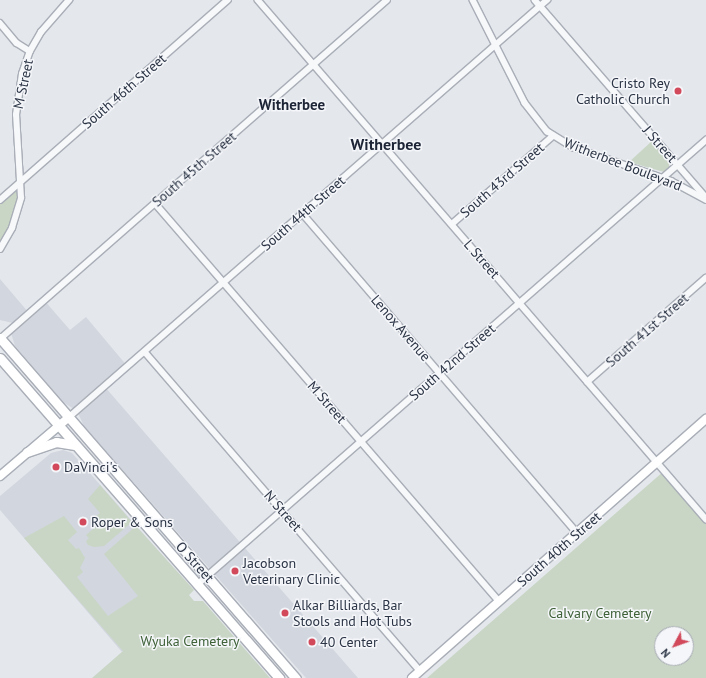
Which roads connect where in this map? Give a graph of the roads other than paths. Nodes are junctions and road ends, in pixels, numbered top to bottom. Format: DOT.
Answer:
graph roads {
  1 [pos="69,0"];
  2 [pos="228,0"];
  3 [pos="258,0"];
  4 [pos="387,0"];
  5 [pos="473,0"];
  6 [pos="535,0"];
  7 [pos="547,0"];
  8 [pos="540,6"];
  9 [pos="0,23"];
  10 [pos="497,45"];
  11 [pos="30,51"];
  12 [pos="314,64"];
  13 [pos="553,136"];
  14 [pos="706,140"];
  15 [pos="383,144"];
  16 [pos="677,165"];
  17 [pos="662,178"];
  18 [pos="20,182"];
  19 [pos="706,199"];
  20 [pos="0,200"];
  21 [pos="155,203"];
  22 [pos="303,214"];
  23 [pos="452,224"];
  24 [pos="0,249"];
  25 [pos="706,278"];
  26 [pos="224,283"];
  27 [pos="520,303"];
  28 [pos="0,339"];
  29 [pos="145,352"];
  30 [pos="0,358"];
  31 [pos="440,372"];
  32 [pos="587,382"];
  33 [pos="68,418"];
  34 [pos="706,419"];
  35 [pos="58,425"];
  36 [pos="361,442"];
  37 [pos="75,445"];
  38 [pos="27,452"];
  39 [pos="657,462"];
  40 [pos="0,476"];
  41 [pos="282,510"];
  42 [pos="706,519"];
  43 [pos="578,532"];
  44 [pos="208,576"];
  45 [pos="198,584"];
  46 [pos="499,601"];
  47 [pos="420,670"];
  48 [pos="279,678"];
  49 [pos="296,678"];
  50 [pos="412,678"];
  1 -- 11 [label="street"];
  2 -- 18 [label="street, South 46th Street"];
  3 -- 12 [label="street, L Street"];
  4 -- 12 [label="street, South 45th Street"];
  5 -- 10 [label="street, Witherbee Boulevard"];
  6 -- 8 [label="street, J Street"];
  7 -- 8 [label="street, South 44th Street"];
  8 -- 10 [label="street, South 44th Street"];
  8 -- 16 [label="street, J Street"];
  9 -- 11 [label="street, M Street"];
  10 -- 13 [label="street, Witherbee Boulevard"];
  10 -- 15 [label="street, South 44th Street"];
  11 -- 18 [label="street, M Street"];
  12 -- 15 [label="street, L Street"];
  12 -- 21 [label="street, South 45th Street"];
  13 -- 17 [label="street, Witherbee Boulevard"];
  13 -- 23 [label="street, South 43rd Street"];
  14 -- 16 [label="street, South 42nd Street"];
  15 -- 22 [label="street, South 44th Street"];
  15 -- 23 [label="street, L Street"];
  16 -- 17 [label="street, South 42nd Street"];
  16 -- 19 [label="street, J Street"];
  17 -- 19 [label="street, Witherbee Boulevard"];
  17 -- 27 [label="street, South 42nd Street"];
  18 -- 20 [label="street, South 46th Street"];
  18 -- 24 [label="street"];
  21 -- 26 [label="street, M Street"];
  21 -- 28 [label="street, South 45th Street"];
  22 -- 26 [label="street, South 44th Street"];
  22 -- 31 [label="street, Lenox Avenue"];
  23 -- 27 [label="street, L Street"];
  25 -- 32 [label="street, South 41st Street"];
  26 -- 29 [label="street, South 44th Street"];
  26 -- 36 [label="street, M Street"];
  27 -- 31 [label="street, South 42nd Street"];
  27 -- 32 [label="street, L Street"];
  28 -- 33 [label="main road, O Street"];
  29 -- 33 [label="street, South 44th Street"];
  29 -- 41 [label="street, N Street"];
  30 -- 35 [label="main road, O Street"];
  31 -- 36 [label="street, South 42nd Street"];
  31 -- 43 [label="street, Lenox Avenue"];
  32 -- 39 [label="street, L Street"];
  33 -- 35 [label="main road, South 44th Street"];
  33 -- 44 [label="main road, O Street"];
  34 -- 39 [label="main road, South 40th Street"];
  35 -- 37 [label="main road, O Street"];
  35 -- 38 [label="main road, South 44th Street"];
  36 -- 41 [label="street, South 42nd Street"];
  36 -- 46 [label="street, M Street"];
  37 -- 38 [label="main road"];
  37 -- 45 [label="main road, O Street"];
  38 -- 40 [label="main road, South 44th Street"];
  39 -- 42 [label="street, L Street"];
  39 -- 43 [label="main road, South 40th Street"];
  41 -- 44 [label="street, South 42nd Street"];
  41 -- 47 [label="street, N Street"];
  43 -- 46 [label="main road, South 40th Street"];
  44 -- 45 [label="street, South 42nd Street"];
  44 -- 49 [label="main road, O Street"];
  45 -- 48 [label="main road, O Street"];
  46 -- 47 [label="main road, South 40th Street"];
  47 -- 50 [label="main road, South 40th Street"];
}
